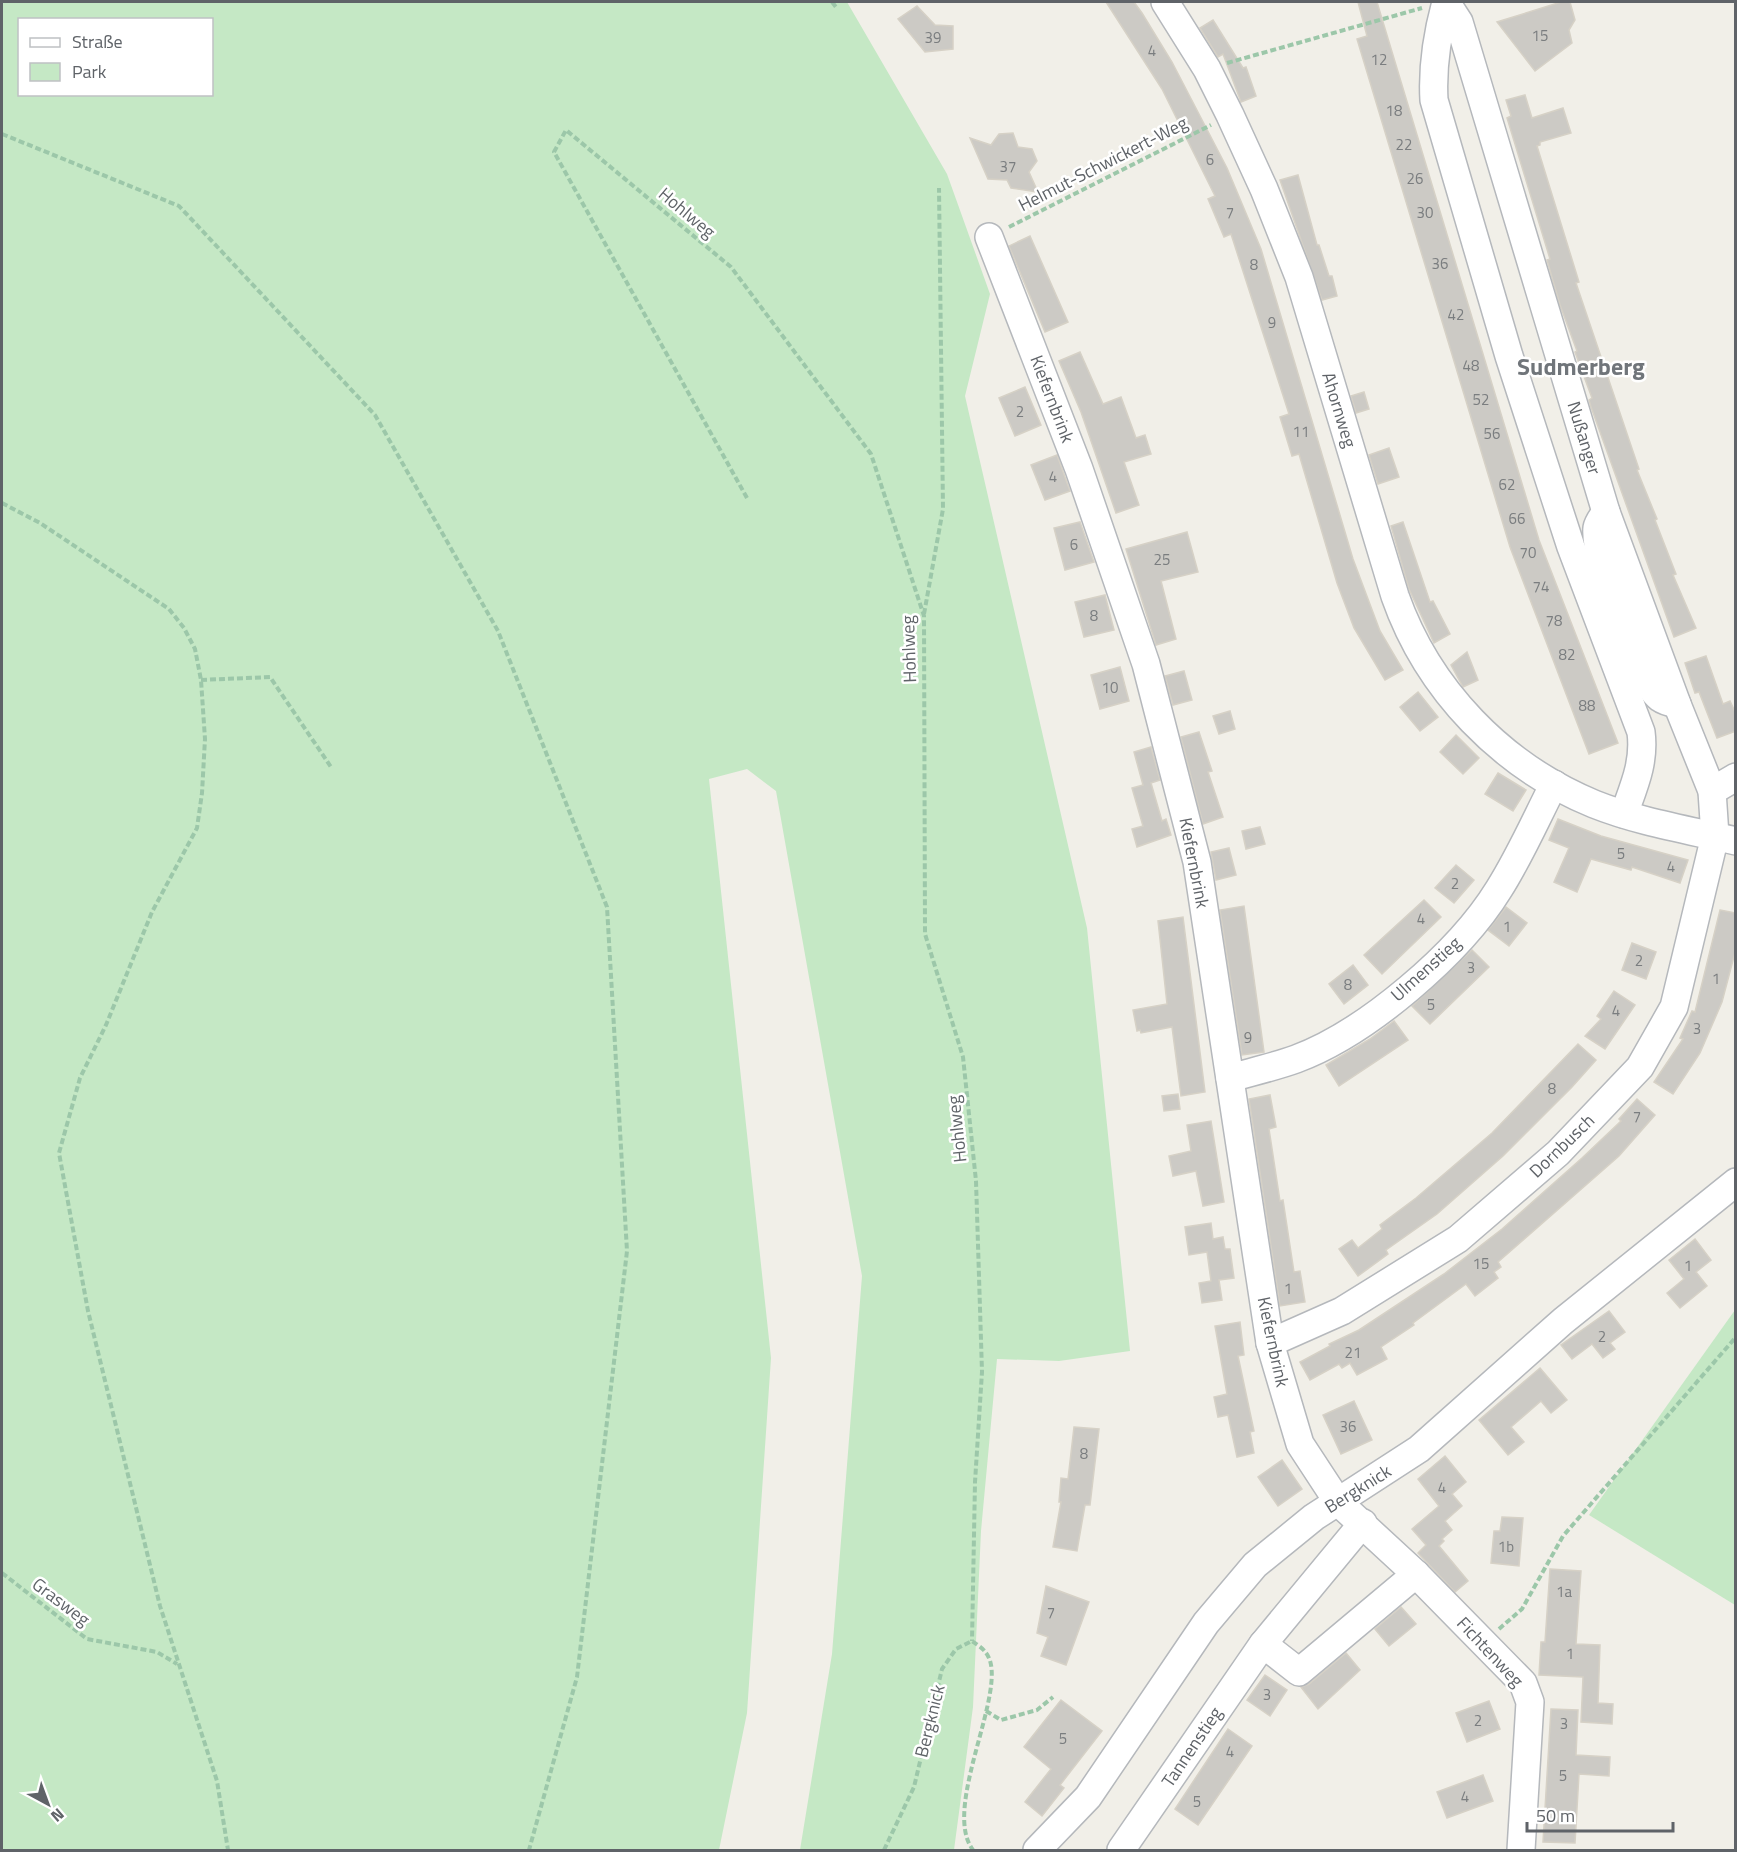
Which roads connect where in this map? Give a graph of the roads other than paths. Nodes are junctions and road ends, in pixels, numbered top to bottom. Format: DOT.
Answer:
graph roads {
  1 [pos="1165,2"];
  2 [pos="1447,2"];
  3 [pos="989,237"];
  4 [pos="1736,777"];
  5 [pos="1554,784"];
  6 [pos="1712,791"];
  7 [pos="1624,814"];
  8 [pos="1725,839"];
  9 [pos="1230,1078"];
  10 [pos="1736,1182"];
  11 [pos="1270,1343"];
  12 [pos="1338,1502"];
  13 [pos="1363,1523"];
  14 [pos="1416,1574"];
  15 [pos="1263,1644"];
  16 [pos="1037,1851"];
  17 [pos="1121,1851"];
  18 [pos="1521,1851"];
  1 -- 5 [label="street, Ahornweg"];
  2 -- 6 [label="street, Nußanger"];
  2 -- 7 [label="street"];
  3 -- 9 [label="street, Kiefernbrink"];
  4 -- 6 [label="street"];
  5 -- 7 [label="street, Ahornweg"];
  5 -- 9 [label="street, Ulmenstieg"];
  6 -- 8 [label="street, Nußanger"];
  7 -- 8 [label="street, Ahornweg"];
  8 -- 11 [label="street, Dornbusch"];
  9 -- 11 [label="street, Kiefernbrink"];
  10 -- 12 [label="street, Bergknick"];
  11 -- 12 [label="street, Kiefernbrink"];
  12 -- 13 [label="street, Fichtenweg"];
  12 -- 16 [label="street, Bergknick"];
  13 -- 14 [label="street, Fichtenweg"];
  13 -- 15 [label="street, Tannenstieg"];
  14 -- 15 [label="street"];
  14 -- 18 [label="street, Fichtenweg"];
  15 -- 17 [label="street, Tannenstieg"];
}
